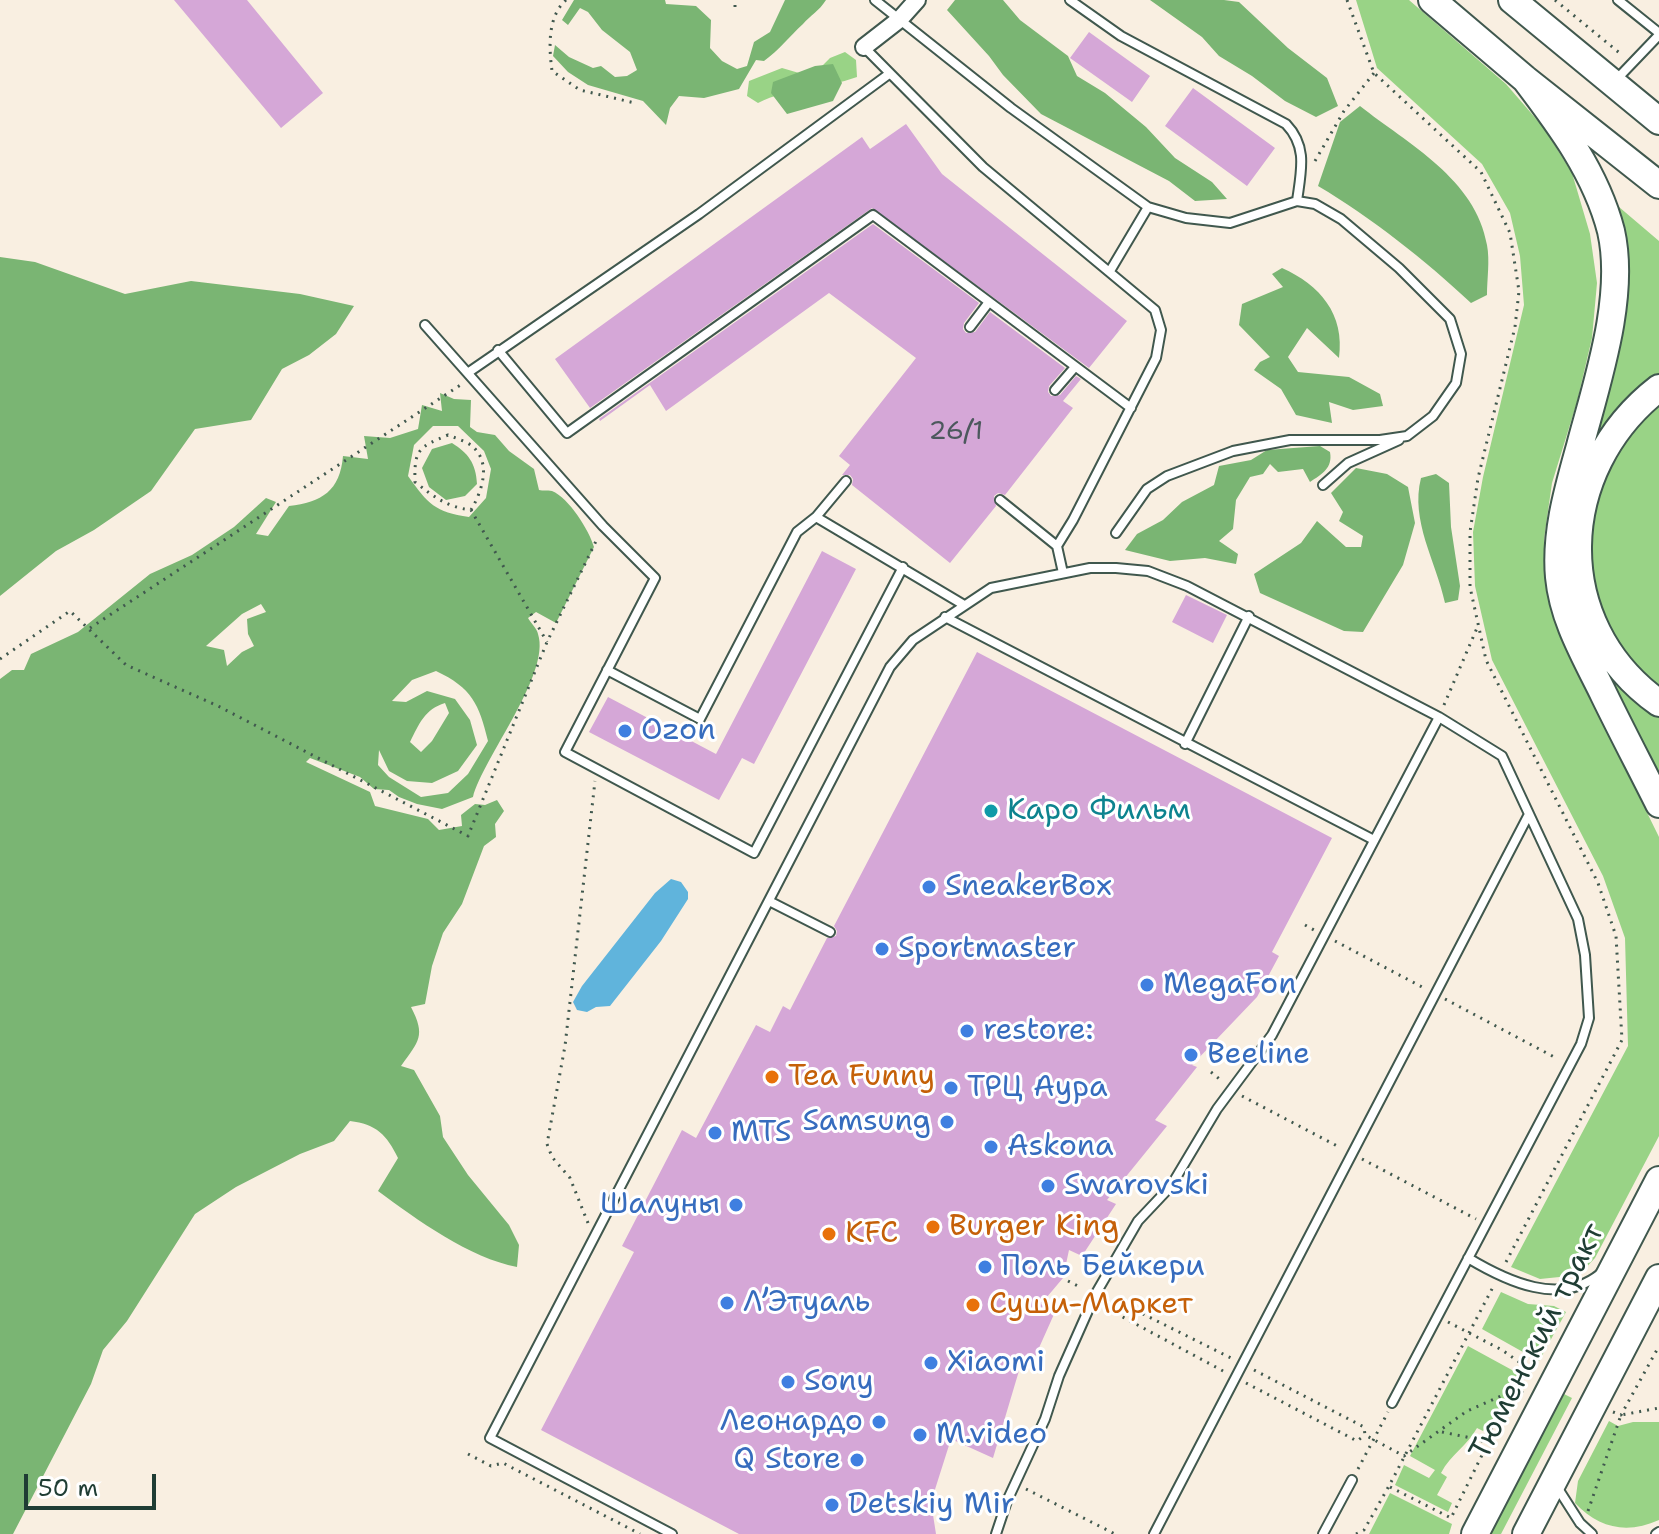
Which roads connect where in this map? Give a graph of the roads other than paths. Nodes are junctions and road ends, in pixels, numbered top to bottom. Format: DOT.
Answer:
graph roads {
  1 [pos="875,0"];
  2 [pos="917,0"];
  3 [pos="1070,0"];
  4 [pos="1432,0"];
  5 [pos="1512,0"];
  6 [pos="1618,0"];
  7 [pos="900,19"];
  8 [pos="1659,34"];
  9 [pos="864,47"];
  10 [pos="889,74"];
  11 [pos="1525,79"];
  12 [pos="1613,84"];
  13 [pos="1659,121"];
  14 [pos="1659,185"];
  15 [pos="1297,201"];
  16 [pos="1148,207"];
  17 [pos="1110,271"];
  18 [pos="989,302"];
  19 [pos="425,325"];
  20 [pos="970,327"];
  21 [pos="498,350"];
  22 [pos="1075,367"];
  23 [pos="471,375"];
  24 [pos="1659,388"];
  25 [pos="1055,390"];
  26 [pos="1131,408"];
  27 [pos="1407,436"];
  28 [pos="846,481"];
  29 [pos="1323,485"];
  30 [pos="1000,500"];
  31 [pos="816,517"];
  32 [pos="1116,533"];
  33 [pos="1057,546"];
  34 [pos="903,567"];
  35 [pos="1063,573"];
  36 [pos="964,605"];
  37 [pos="1249,616"];
  38 [pos="945,617"];
  39 [pos="607,670"];
  40 [pos="1659,703"];
  41 [pos="1439,717"];
  42 [pos="1185,744"];
  43 [pos="1659,804"];
  44 [pos="1528,816"];
  45 [pos="1374,840"];
  46 [pos="769,901"];
  47 [pos="830,932"];
  48 [pos="1659,1180"];
  49 [pos="1468,1258"];
  50 [pos="1615,1261"];
  51 [pos="1659,1278"];
  52 [pos="1392,1403"];
  53 [pos="1352,1480"];
  54 [pos="1554,1481"];
  55 [pos="672,1534"];
  56 [pos="996,1534"];
  57 [pos="1154,1534"];
  58 [pos="1323,1534"];
  59 [pos="1475,1534"];
  60 [pos="1526,1534"];
  61 [pos="1592,1534"];
  1 -- 7 [label="lane"];
  2 -- 7 [label="street"];
  3 -- 15 [label="lane"];
  4 -- 11 [label="main road"];
  5 -- 12 [label="main road"];
  6 -- 8 [label="lane"];
  7 -- 9 [label="street"];
  7 -- 16 [label="lane"];
  8 -- 12 [label="lane"];
  9 -- 10 [label="lane"];
  10 -- 17 [label="lane"];
  10 -- 21 [label="lane"];
  11 -- 14 [label="main road"];
  11 -- 43 [label="main road"];
  12 -- 13 [label="main road"];
  15 -- 16 [label="lane"];
  15 -- 27 [label="lane"];
  16 -- 17 [label="lane"];
  17 -- 26 [label="lane"];
  18 -- 20 [label="lane"];
  18 -- 21 [label="lane"];
  18 -- 22 [label="lane"];
  19 -- 23 [label="lane"];
  21 -- 23 [label="lane"];
  22 -- 25 [label="lane"];
  22 -- 26 [label="lane"];
  23 -- 39 [label="lane"];
  24 -- 40 [label="main road"];
  26 -- 33 [label="lane"];
  27 -- 29 [label="lane"];
  27 -- 32 [label="lane"];
  28 -- 31 [label="lane"];
  30 -- 33 [label="lane"];
  31 -- 34 [label="lane"];
  31 -- 39 [label="lane"];
  33 -- 35 [label="lane"];
  34 -- 36 [label="lane"];
  34 -- 39 [label="lane"];
  35 -- 36 [label="lane"];
  35 -- 37 [label="lane"];
  36 -- 38 [label="lane"];
  37 -- 41 [label="lane"];
  37 -- 42 [label="lane"];
  38 -- 42 [label="lane"];
  38 -- 46 [label="lane"];
  41 -- 44 [label="lane"];
  41 -- 45 [label="lane"];
  42 -- 45 [label="lane"];
  44 -- 49 [label="lane"];
  44 -- 57 [label="lane"];
  45 -- 56 [label="lane"];
  46 -- 47 [label="lane"];
  46 -- 55 [label="lane"];
  48 -- 50 [label="main road, Тюменский тракт"];
  49 -- 50 [label="lane"];
  49 -- 52 [label="lane"];
  50 -- 59 [label="main road, Тюменский тракт"];
  51 -- 54 [label="main road"];
  53 -- 58 [label="lane"];
  54 -- 60 [label="main road"];
  54 -- 61 [label="lane"];
}
